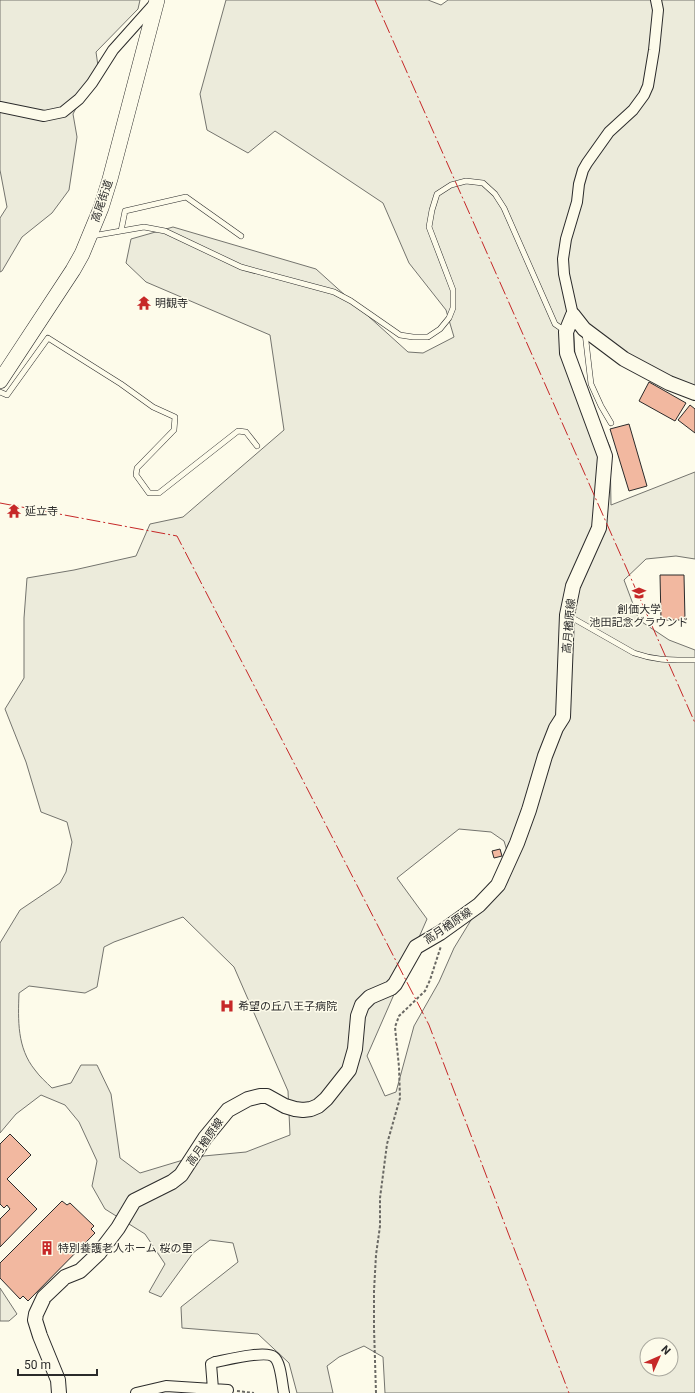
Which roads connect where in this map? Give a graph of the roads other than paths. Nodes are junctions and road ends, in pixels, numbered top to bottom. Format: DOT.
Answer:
graph roads {
  1 [pos="656,0"];
  2 [pos="156,1"];
  3 [pos="0,107"];
  4 [pos="120,231"];
  5 [pos="90,236"];
  6 [pos="241,236"];
  7 [pos="573,315"];
  8 [pos="584,329"];
  9 [pos="566,332"];
  10 [pos="0,382"];
  11 [pos="0,392"];
  12 [pos="695,392"];
  13 [pos="612,423"];
  14 [pos="257,446"];
  15 [pos="567,615"];
  16 [pos="695,660"];
  17 [pos="213,1389"];
  18 [pos="228,1390"];
  19 [pos="59,1393"];
  20 [pos="136,1393"];
  21 [pos="284,1393"];
  1 -- 7 [label="street"];
  2 -- 3 [label="street"];
  2 -- 5 [label="main road, 高尾街道"];
  4 -- 5 [label="lane"];
  4 -- 6 [label="lane"];
  4 -- 9 [label="lane"];
  5 -- 10 [label="main road, 高尾街道"];
  7 -- 8 [label="main road"];
  7 -- 9 [label="main road"];
  8 -- 12 [label="main road"];
  8 -- 13 [label="lane"];
  9 -- 15 [label="main road, 高月楢原線"];
  11 -- 14 [label="lane"];
  15 -- 16 [label="lane"];
  15 -- 19 [label="main road, 高月楢原線"];
  17 -- 18 [label="street"];
  17 -- 20 [label="street"];
  17 -- 21 [label="street"];
}
